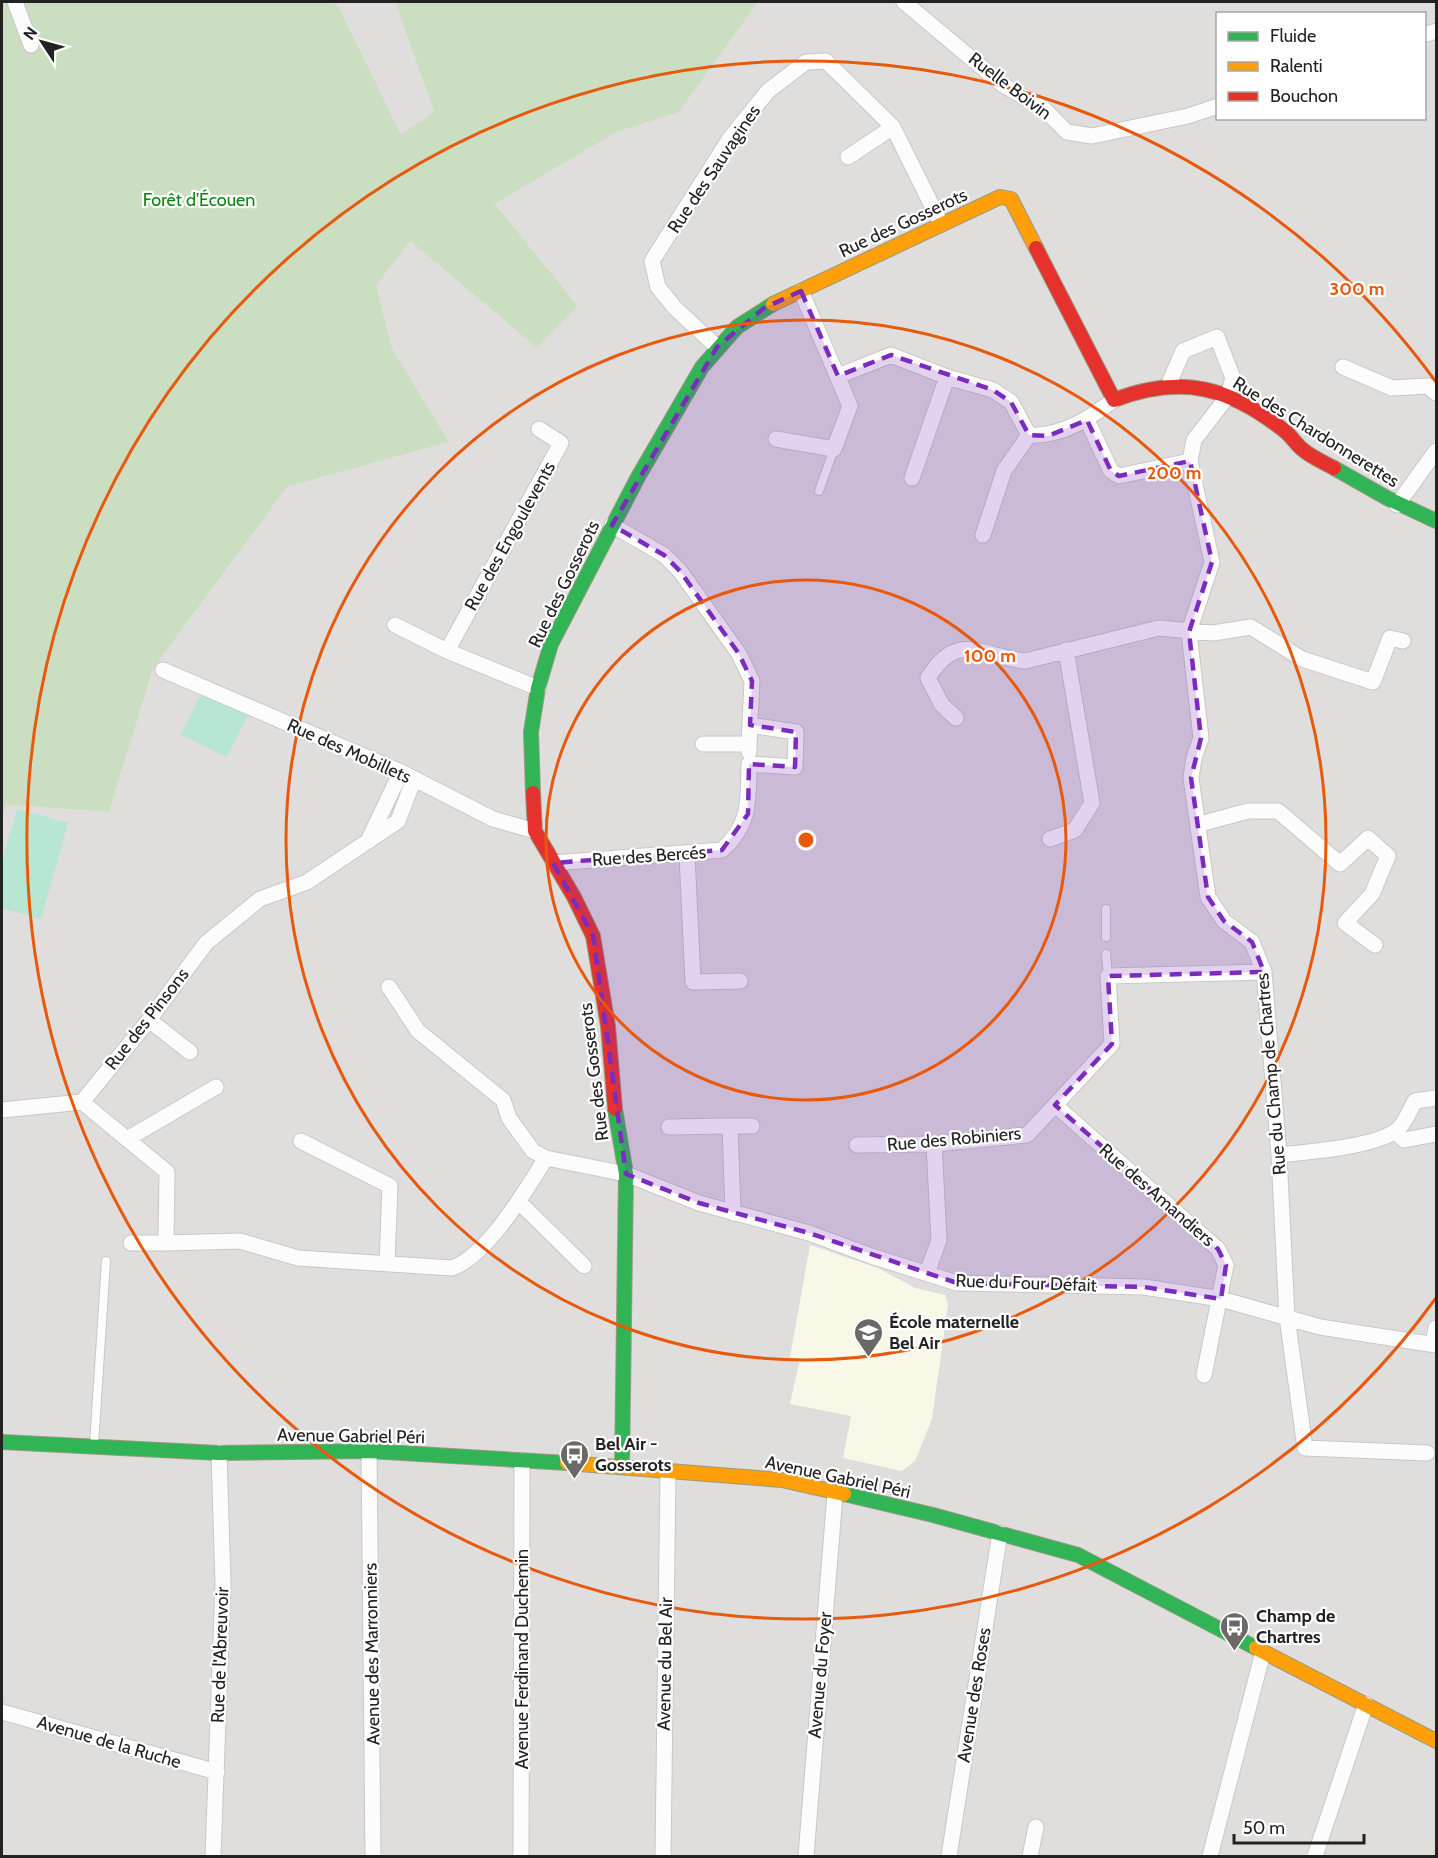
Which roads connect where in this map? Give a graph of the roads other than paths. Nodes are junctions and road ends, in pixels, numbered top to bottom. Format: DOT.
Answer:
graph roads {
  1 [pos="15,2"];
  2 [pos="904,2"];
  3 [pos="31,45"];
  4 [pos="1216,107"];
  5 [pos="893,127"];
  6 [pos="848,157"];
  7 [pos="941,225"];
  8 [pos="801,291"];
  9 [pos="717,347"];
  10 [pos="1343,367"];
  11 [pos="838,376"];
  12 [pos="947,377"];
  13 [pos="1168,386"];
  14 [pos="1434,387"];
  15 [pos="1228,396"];
  16 [pos="1114,400"];
  17 [pos="1087,420"];
  18 [pos="539,429"];
  19 [pos="1029,435"];
  20 [pos="776,439"];
  21 [pos="834,449"];
  22 [pos="1437,451"];
  23 [pos="1191,461"];
  24 [pos="912,478"];
  25 [pos="819,491"];
  26 [pos="1397,505"];
  27 [pos="1437,521"];
  28 [pos="612,525"];
  29 [pos="983,535"];
  30 [pos="395,625"];
  31 [pos="1189,632"];
  32 [pos="1403,641"];
  33 [pos="447,651"];
  34 [pos="1066,651"];
  35 [pos="163,670"];
  36 [pos="538,688"];
  37 [pos="956,718"];
  38 [pos="750,726"];
  39 [pos="703,744"];
  40 [pos="749,744"];
  41 [pos="749,764"];
  42 [pos="407,776"];
  43 [pos="1200,824"];
  44 [pos="535,831"];
  45 [pos="1050,839"];
  46 [pos="687,855"];
  47 [pos="553,863"];
  48 [pos="1106,909"];
  49 [pos="1106,937"];
  50 [pos="1375,945"];
  51 [pos="1106,954"];
  52 [pos="1264,972"];
  53 [pos="1108,976"];
  54 [pos="740,981"];
  55 [pos="389,987"];
  56 [pos="149,1020"];
  57 [pos="190,1052"];
  58 [pos="216,1087"];
  59 [pos="1437,1098"];
  60 [pos="82,1102"];
  61 [pos="1055,1105"];
  62 [pos="2,1110"];
  63 [pos="752,1125"];
  64 [pos="730,1126"];
  65 [pos="669,1127"];
  66 [pos="1395,1132"];
  67 [pos="1437,1134"];
  68 [pos="127,1139"];
  69 [pos="301,1141"];
  70 [pos="934,1144"];
  71 [pos="857,1145"];
  72 [pos="1279,1155"];
  73 [pos="546,1158"];
  74 [pos="626,1174"];
  75 [pos="519,1202"];
  76 [pos="733,1213"];
  77 [pos="131,1243"];
  78 [pos="166,1244"];
  79 [pos="106,1261"];
  80 [pos="387,1263"];
  81 [pos="584,1266"];
  82 [pos="927,1273"];
  83 [pos="1221,1299"];
  84 [pos="1287,1317"];
  85 [pos="1435,1339"];
  86 [pos="1204,1375"];
  87 [pos="2,1442"];
  88 [pos="94,1446"];
  89 [pos="369,1451"];
  90 [pos="219,1453"];
  91 [pos="1427,1453"];
  92 [pos="522,1461"];
  93 [pos="622,1466"];
  94 [pos="668,1471"];
  95 [pos="835,1494"];
  96 [pos="1000,1533"];
  97 [pos="1263,1652"];
  98 [pos="1366,1704"];
  99 [pos="2,1712"];
  100 [pos="1437,1741"];
  101 [pos="217,1773"];
  102 [pos="1036,1827"];
  103 [pos="213,1857"];
  104 [pos="373,1857"];
  105 [pos="521,1857"];
  106 [pos="663,1857"];
  107 [pos="806,1857"];
  108 [pos="949,1857"];
  109 [pos="1030,1857"];
  110 [pos="1210,1857"];
  111 [pos="1315,1857"];
  1 -- 3 [label="street"];
  2 -- 4 [label="street, Ruelle Boivin"];
  5 -- 6 [label="street"];
  5 -- 7 [label="street, Rue des Sauvagines"];
  5 -- 9 [label="street, Rue des Sauvagines"];
  7 -- 8 [label="street, Rue des Gosserots"];
  7 -- 16 [label="street, Rue des Gosserots"];
  8 -- 9 [label="street, Rue des Gosserots"];
  8 -- 11 [label="street"];
  9 -- 28 [label="street, Rue des Gosserots"];
  10 -- 14 [label="street"];
  11 -- 12 [label="street"];
  11 -- 21 [label="street"];
  12 -- 19 [label="street"];
  12 -- 24 [label="street"];
  13 -- 15 [label="street, Rue des Chardonnerettes"];
  13 -- 15 [label="street"];
  13 -- 16 [label="street, Rue des Chardonnerettes"];
  15 -- 23 [label="street"];
  15 -- 26 [label="street, Rue des Chardonnerettes"];
  16 -- 17 [label="street"];
  17 -- 19 [label="street"];
  17 -- 23 [label="street"];
  18 -- 33 [label="street, Rue des Engoulevents"];
  19 -- 29 [label="street"];
  20 -- 21 [label="street"];
  21 -- 25 [label="lane"];
  22 -- 26 [label="street"];
  23 -- 31 [label="street, Rue du Champ de Chartres"];
  26 -- 27 [label="street, Rue des Chardonnerettes"];
  28 -- 36 [label="street, Rue des Gosserots"];
  28 -- 38 [label="street, Rue des Bercés"];
  30 -- 33 [label="street"];
  31 -- 32 [label="street"];
  31 -- 34 [label="street"];
  31 -- 43 [label="street, Rue du Champ de Chartres"];
  33 -- 36 [label="street"];
  34 -- 37 [label="street"];
  34 -- 45 [label="street"];
  35 -- 42 [label="street, Rue des Mobillets"];
  36 -- 44 [label="street, Rue des Gosserots"];
  38 -- 40 [label="street, Rue des Bercés"];
  38 -- 41 [label="street"];
  39 -- 40 [label="street"];
  40 -- 41 [label="street, Rue des Bercés"];
  41 -- 46 [label="street, Rue des Bercés"];
  42 -- 44 [label="street, Rue des Mobillets"];
  42 -- 56 [label="street, Rue des Pinsons"];
  43 -- 50 [label="street"];
  43 -- 52 [label="street, Rue du Champ de Chartres"];
  44 -- 47 [label="street, Rue des Gosserots"];
  46 -- 47 [label="street, Rue des Bercés"];
  46 -- 54 [label="street"];
  47 -- 74 [label="street, Rue des Gosserots"];
  48 -- 49 [label="lane"];
  51 -- 53 [label="lane"];
  52 -- 53 [label="street"];
  52 -- 72 [label="street, Rue du Champ de Chartres"];
  53 -- 61 [label="street, Rue des Robiniers"];
  55 -- 73 [label="street"];
  56 -- 57 [label="street"];
  56 -- 60 [label="street, Rue des Pinsons"];
  58 -- 68 [label="street"];
  59 -- 66 [label="street"];
  60 -- 62 [label="street"];
  60 -- 68 [label="street"];
  61 -- 70 [label="street, Rue des Robiniers"];
  61 -- 83 [label="street, Rue des Amandiers"];
  63 -- 64 [label="street"];
  64 -- 65 [label="street"];
  64 -- 76 [label="street"];
  66 -- 67 [label="street"];
  66 -- 72 [label="street"];
  68 -- 78 [label="street"];
  69 -- 80 [label="street"];
  70 -- 71 [label="street, Rue des Robiniers"];
  70 -- 82 [label="street"];
  72 -- 84 [label="street, Rue du Champ de Chartres"];
  73 -- 74 [label="street"];
  73 -- 75 [label="street"];
  74 -- 76 [label="street, Rue du Four Défait"];
  74 -- 93 [label="street, Rue des Gosserots"];
  75 -- 80 [label="street"];
  75 -- 81 [label="street"];
  76 -- 82 [label="street, Rue du Four Défait"];
  77 -- 78 [label="street"];
  78 -- 80 [label="street"];
  79 -- 88 [label="lane"];
  82 -- 83 [label="street, Rue du Four Défait"];
  83 -- 84 [label="street, Rue du Four Défait"];
  83 -- 86 [label="street, Rue des Amandiers"];
  84 -- 85 [label="street, Rue du Four Défait"];
  84 -- 91 [label="street, Rue du Champ de Chartres"];
  87 -- 88 [label="street, Avenue Gabriel Péri"];
  88 -- 90 [label="street, Avenue Gabriel Péri"];
  89 -- 90 [label="street, Avenue Gabriel Péri"];
  89 -- 92 [label="street, Avenue Gabriel Péri"];
  89 -- 104 [label="street, Avenue des Marronniers"];
  90 -- 101 [label="street, Rue de l'Abreuvoir"];
  92 -- 93 [label="street, Avenue Gabriel Péri"];
  92 -- 105 [label="street, Avenue Ferdinand Duchemin"];
  93 -- 94 [label="street, Avenue Gabriel Péri"];
  94 -- 95 [label="street, Avenue Gabriel Péri"];
  94 -- 106 [label="street, Avenue du Bel Air"];
  95 -- 96 [label="street, Avenue Gabriel Péri"];
  95 -- 107 [label="street, Avenue du Foyer"];
  96 -- 97 [label="street, Avenue Gabriel Péri"];
  96 -- 108 [label="street, Avenue des Roses"];
  97 -- 98 [label="street, Avenue Gabriel Péri"];
  97 -- 110 [label="street"];
  98 -- 100 [label="street, Avenue Gabriel Péri"];
  98 -- 111 [label="street"];
  99 -- 101 [label="street, Avenue de la Ruche"];
  101 -- 103 [label="street, Rue de l'Abreuvoir"];
  102 -- 109 [label="street"];
}
